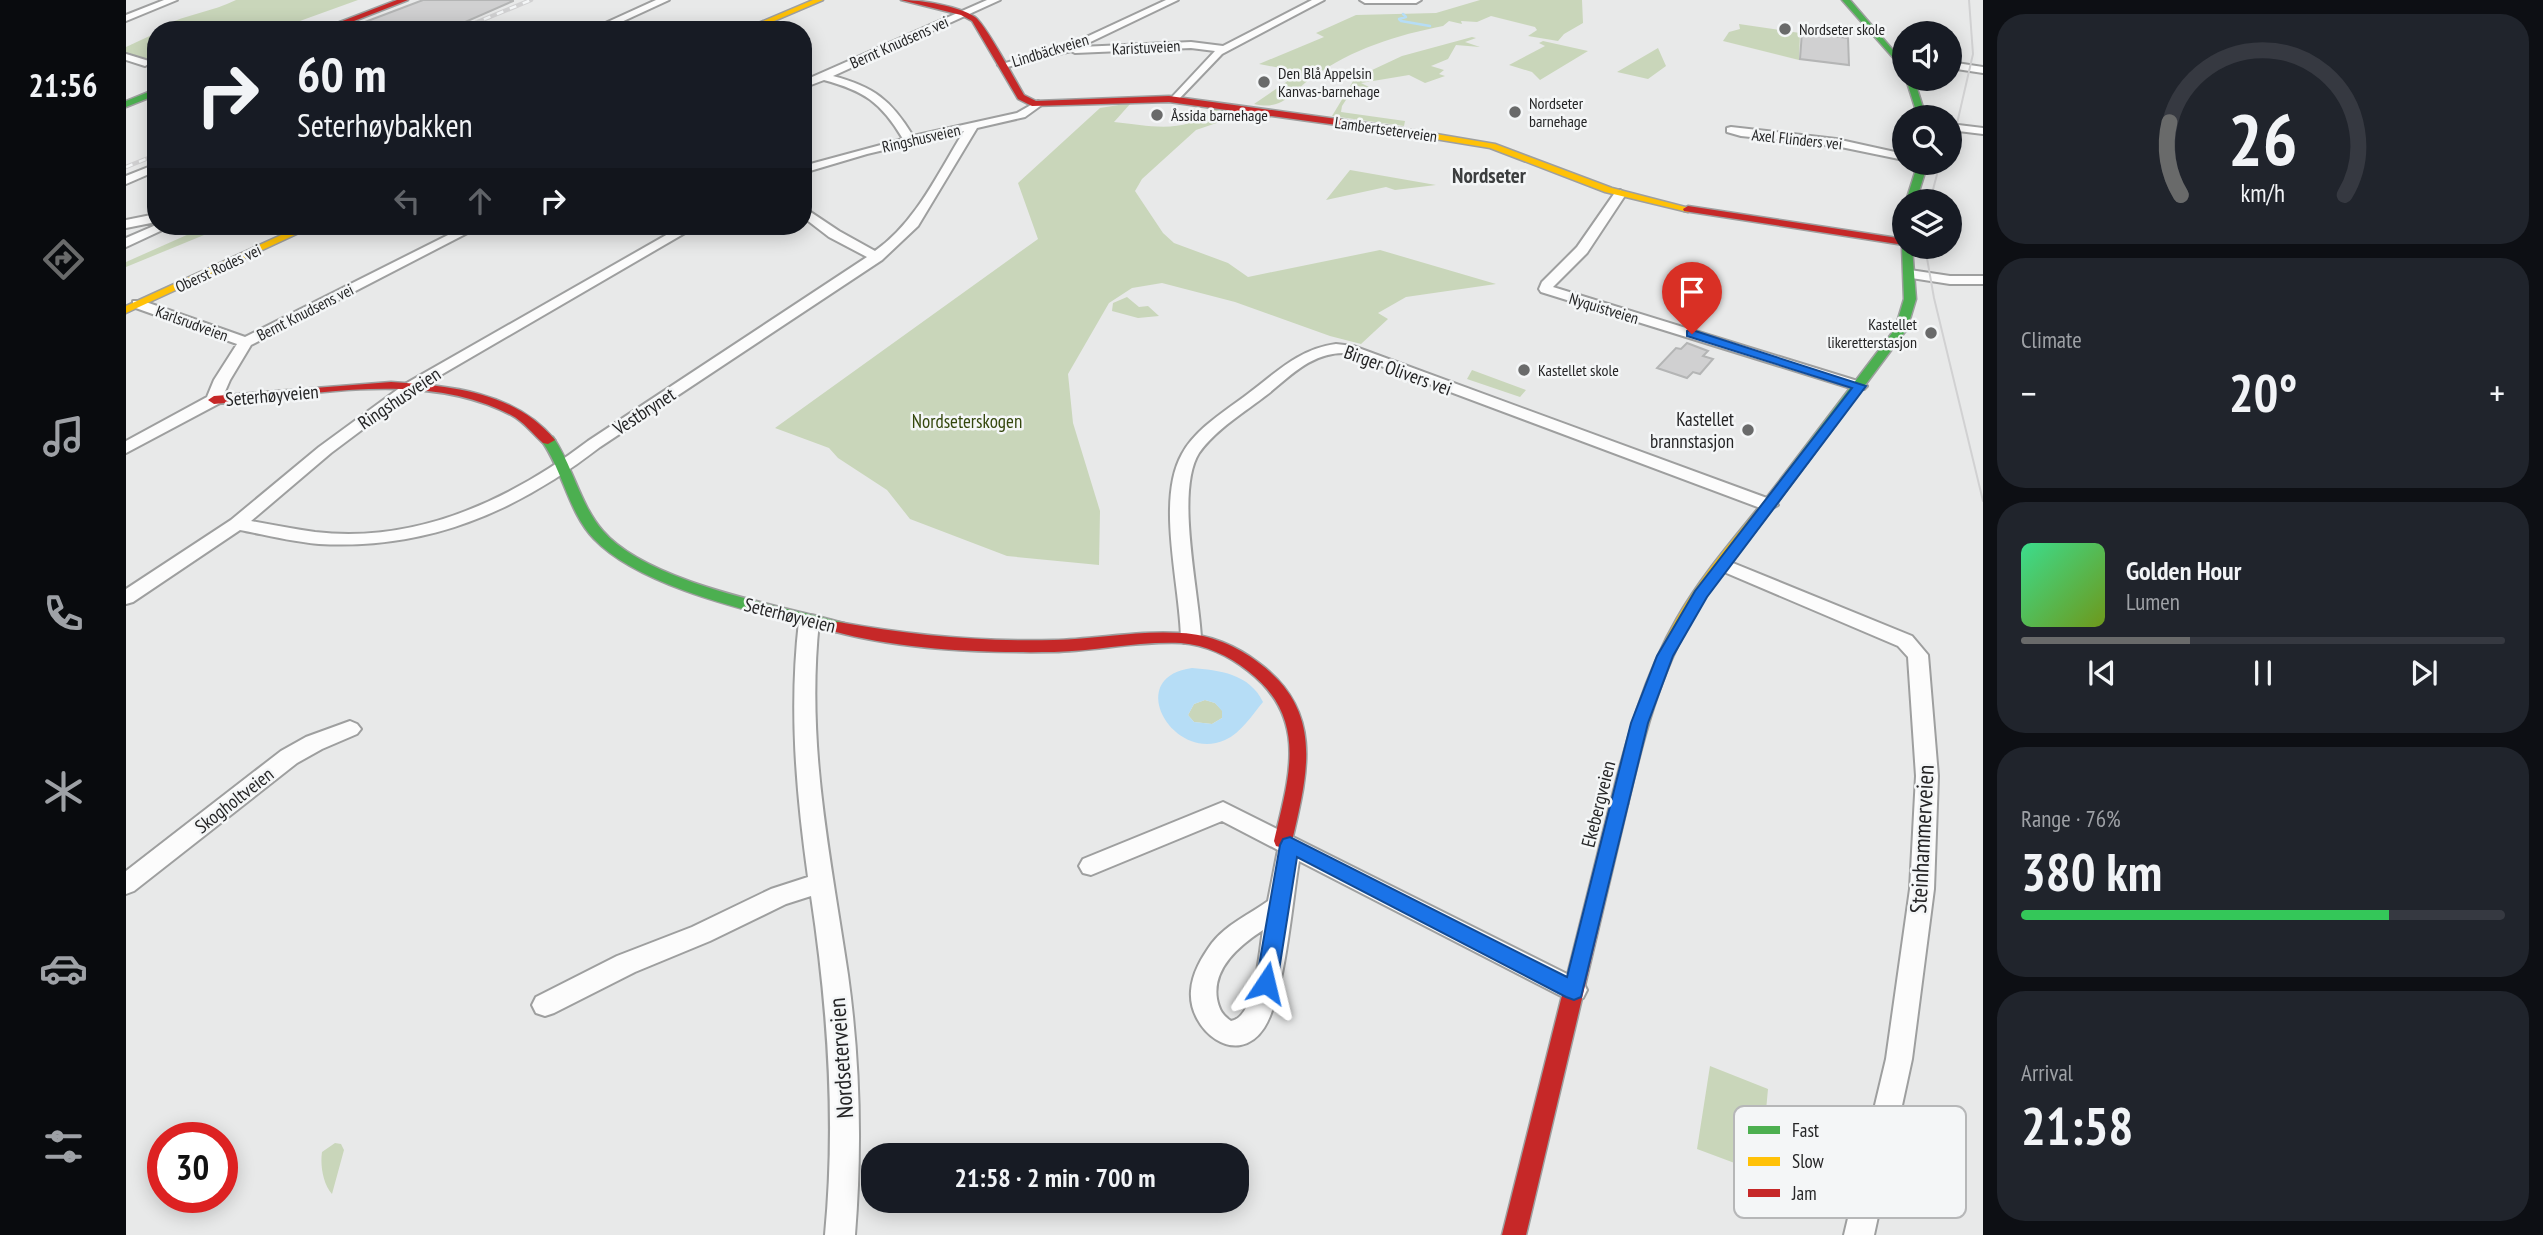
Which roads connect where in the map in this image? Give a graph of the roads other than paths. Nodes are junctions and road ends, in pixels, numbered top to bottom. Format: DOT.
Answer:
graph roads {
  1 [pos="172,0"];
  2 [pos="404,0"];
  3 [pos="664,0"];
  4 [pos="679,0"];
  5 [pos="701,0"];
  6 [pos="819,0"];
  7 [pos="905,0"];
  8 [pos="995,0"];
  9 [pos="1173,0"];
  10 [pos="1319,0"];
  11 [pos="1365,0"];
  12 [pos="1416,0"];
  13 [pos="1846,0"];
  14 [pos="963,13"];
  15 [pos="126,18"];
  16 [pos="347,21"];
  17 [pos="616,21"];
  18 [pos="768,21"];
  19 [pos="1067,49"];
  20 [pos="1225,49"];
  21 [pos="1892,51"];
  22 [pos="126,57"];
  23 [pos="145,63"];
  24 [pos="1003,65"];
  25 [pos="1962,67"];
  26 [pos="1983,70"];
  27 [pos="823,76"];
  28 [pos="812,81"];
  29 [pos="147,96"];
  30 [pos="1176,99"];
  31 [pos="126,104"];
  32 [pos="1038,104"];
  33 [pos="972,127"];
  34 [pos="1962,128"];
  35 [pos="1731,130"];
  36 [pos="1983,131"];
  37 [pos="909,141"];
  38 [pos="1892,154"];
  39 [pos="812,168"];
  40 [pos="147,171"];
  41 [pos="126,180"];
  42 [pos="1620,194"];
  43 [pos="812,218"];
  44 [pos="147,220"];
  45 [pos="126,225"];
  46 [pos="147,234"];
  47 [pos="289,235"];
  48 [pos="457,235"];
  49 [pos="675,235"];
  50 [pos="1892,240"];
  51 [pos="126,243"];
  52 [pos="877,257"];
  53 [pos="1908,259"];
  54 [pos="1910,274"];
  55 [pos="1983,280"];
  56 [pos="132,307"];
  57 [pos="246,342"];
  58 [pos="1859,386"];
  59 [pos="410,387"];
  60 [pos="214,400"];
  61 [pos="126,448"];
  62 [pos="567,465"];
  63 [pos="1769,505"];
  64 [pos="237,524"];
  65 [pos="1723,565"];
  66 [pos="126,598"];
  67 [pos="809,621"];
  68 [pos="1191,638"];
  69 [pos="350,729"];
  70 [pos="1287,843"];
  71 [pos="1091,866"];
  72 [pos="822,883"];
  73 [pos="126,884"];
  74 [pos="1279,908"];
  75 [pos="1574,990"];
  76 [pos="545,1004"];
  77 [pos="1888,1106"];
  78 [pos="840,1235"];
  79 [pos="1514,1235"];
  1 -- 15 [label="street"];
  2 -- 16 [label="main road"];
  3 -- 17 [label="street"];
  4 -- 5 [label="main road"];
  6 -- 18 [label="main road"];
  7 -- 14 [label="main road"];
  8 -- 14 [label="street, Bernt Knudsens vei"];
  9 -- 19 [label="street, Lindbäckveien"];
  10 -- 20 [label="street"];
  11 -- 12 [label="street"];
  13 -- 21 [label="main road"];
  14 -- 24 [label="main road"];
  14 -- 27 [label="street, Bernt Knudsens vei"];
  19 -- 20 [label="street, Karistuveien"];
  19 -- 24 [label="street, Lindbäckveien"];
  20 -- 30 [label="street"];
  22 -- 23 [label="street"];
  24 -- 32 [label="main road"];
  25 -- 26 [label="street"];
  27 -- 28 [label="street, Bernt Knudsens vei"];
  27 -- 37 [label="street"];
  29 -- 31 [label="main road"];
  30 -- 32 [label="main road, Lambertseterveien"];
  30 -- 42 [label="main road, Lambertseterveien"];
  32 -- 33 [label="street, Ringshusveien"];
  33 -- 37 [label="street, Ringshusveien"];
  33 -- 52 [label="street, Vestbrynet"];
  34 -- 36 [label="street"];
  35 -- 38 [label="street, Axel Flinders vei"];
  37 -- 39 [label="street, Ringshusveien"];
  40 -- 41 [label="street"];
  42 -- 50 [label="main road, Lambertseterveien"];
  42 -- 58 [label="street, Nyquistveien"];
  43 -- 52 [label="street"];
  44 -- 45 [label="street"];
  46 -- 51 [label="street"];
  47 -- 56 [label="main road, Oberst Rodes vei"];
  48 -- 57 [label="street, Bernt Knudsens vei"];
  49 -- 59 [label="street, Ringshusveien"];
  52 -- 62 [label="street, Vestbrynet"];
  53 -- 54 [label="main road, Ekebergveien"];
  54 -- 55 [label="street"];
  54 -- 58 [label="main road, Ekebergveien"];
  56 -- 57 [label="street, Karlsrudveien"];
  57 -- 60 [label="street, Bernt Knudsens vei"];
  58 -- 63 [label="main road, Ekebergveien"];
  59 -- 60 [label="main road, Seterhøyveien"];
  59 -- 62 [label="main road, Seterhøyveien"];
  59 -- 64 [label="street, Ringshusveien"];
  60 -- 61 [label="street"];
  62 -- 64 [label="street, Vestbrynet"];
  62 -- 67 [label="main road, Seterhøyveien"];
  63 -- 65 [label="main road, Ekebergveien"];
  63 -- 68 [label="street, Birger Olivers vei"];
  64 -- 66 [label="street, Ringshusveien"];
  65 -- 75 [label="main road, Ekebergveien"];
  65 -- 77 [label="street, Steinhammerveien"];
  67 -- 68 [label="main road, Seterhøyveien"];
  67 -- 72 [label="street, Nordseterveien"];
  68 -- 70 [label="main road, Seterhøyveien"];
  69 -- 73 [label="street, Skogholtveien"];
  70 -- 71 [label="street"];
  70 -- 74 [label="street"];
  70 -- 75 [label="street"];
  72 -- 76 [label="street"];
  72 -- 78 [label="street, Nordseterveien"];
  74 -- 74 [label="street"];
  75 -- 79 [label="main road, Ekebergveien"];
}
